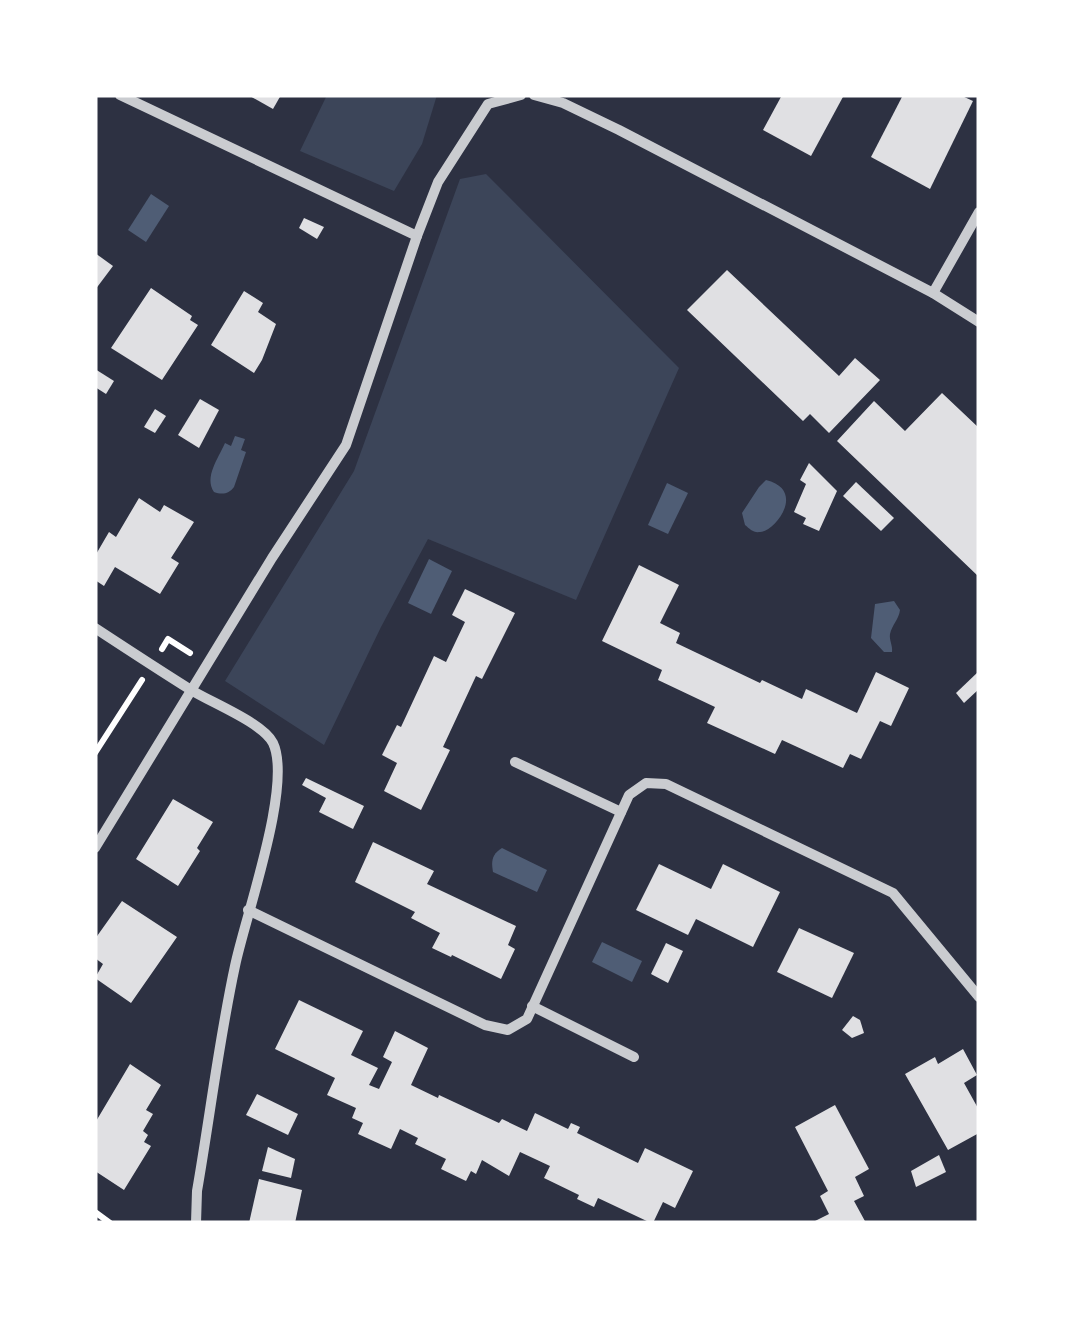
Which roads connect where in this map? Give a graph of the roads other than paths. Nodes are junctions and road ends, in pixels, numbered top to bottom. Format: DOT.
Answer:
graph roads {
  1 [pos="120,95"];
  2 [pos="522,95"];
  3 [pos="534,95"];
  4 [pos="979,212"];
  5 [pos="416,236"];
  6 [pos="932,293"];
  7 [pos="979,322"];
  8 [pos="95,628"];
  9 [pos="192,690"];
  10 [pos="515,762"];
  11 [pos="621,812"];
  12 [pos="95,848"];
  13 [pos="248,910"];
  14 [pos="979,997"];
  15 [pos="532,1006"];
  16 [pos="634,1056"];
  17 [pos="196,1223"];
  1 -- 5 [label="street"];
  2 -- 5 [label="street"];
  3 -- 6 [label="street"];
  4 -- 6 [label="street"];
  5 -- 9 [label="street"];
  6 -- 7 [label="street"];
  8 -- 9 [label="street"];
  9 -- 12 [label="street"];
  9 -- 13 [label="street"];
  10 -- 11 [label="street"];
  11 -- 14 [label="street"];
  11 -- 15 [label="street"];
  13 -- 15 [label="street"];
  13 -- 17 [label="street"];
  15 -- 16 [label="street"];
}
